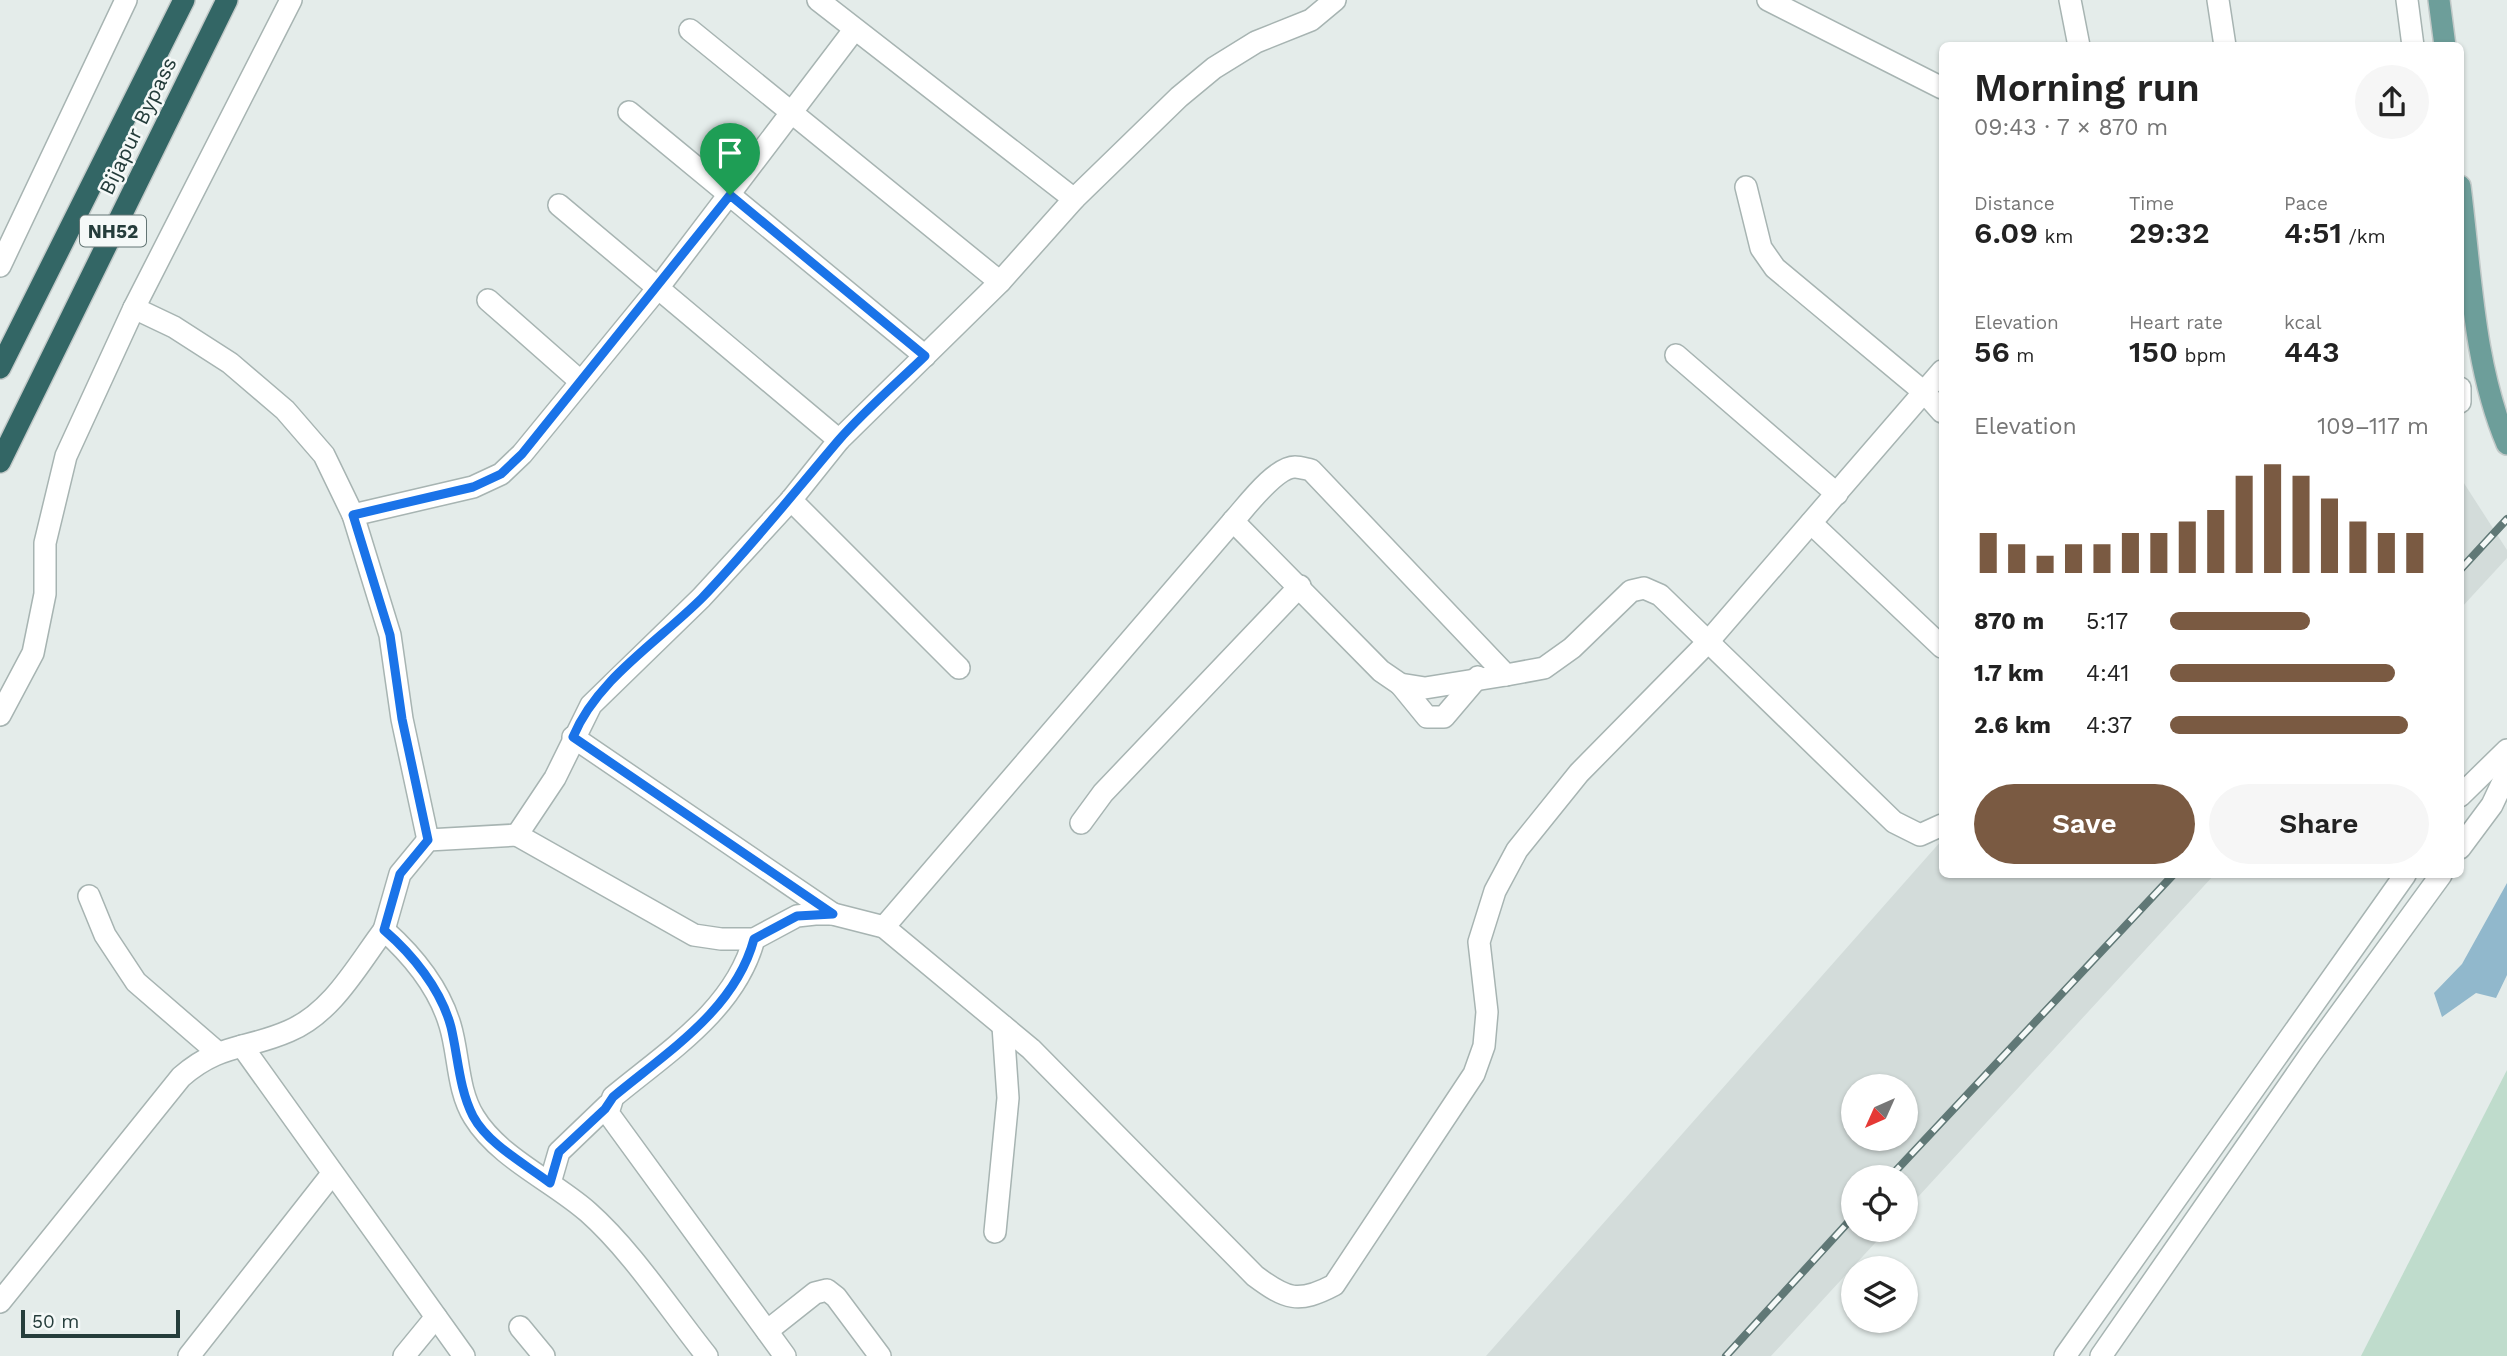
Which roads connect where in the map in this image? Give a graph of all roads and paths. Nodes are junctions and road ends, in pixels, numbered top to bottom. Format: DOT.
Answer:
graph roads {
  1 [pos="126,0"];
  2 [pos="184,0"];
  3 [pos="227,0"];
  4 [pos="290,0"];
  5 [pos="818,0"];
  6 [pos="1335,0"];
  7 [pos="1768,0"];
  8 [pos="2070,0"];
  9 [pos="2218,0"];
  10 [pos="2407,0"];
  11 [pos="2439,0"];
  12 [pos="690,30"];
  13 [pos="854,30"];
  14 [pos="2078,42"];
  15 [pos="2224,42"];
  16 [pos="2412,42"];
  17 [pos="2444,42"];
  18 [pos="1939,86"];
  19 [pos="793,111"];
  20 [pos="629,112"];
  21 [pos="1746,187"];
  22 [pos="730,195"];
  23 [pos="1074,199"];
  24 [pos="558,205"];
  25 [pos="2464,220"];
  26 [pos="0,266"];
  27 [pos="1000,282"];
  28 [pos="658,288"];
  29 [pos="488,300"];
  30 [pos="134,308"];
  31 [pos="1676,355"];
  32 [pos="925,356"];
  33 [pos="0,368"];
  34 [pos="1939,375"];
  35 [pos="580,381"];
  36 [pos="1925,393"];
  37 [pos="1939,409"];
  38 [pos="839,440"];
  39 [pos="2507,444"];
  40 [pos="0,462"];
  41 [pos="1837,494"];
  42 [pos="791,500"];
  43 [pos="353,515"];
  44 [pos="1233,521"];
  45 [pos="1811,523"];
  46 [pos="1300,586"];
  47 [pos="1707,643"];
  48 [pos="1939,643"];
  49 [pos="1482,650"];
  50 [pos="959,668"];
  51 [pos="1506,675"];
  52 [pos="1478,679"];
  53 [pos="1399,684"];
  54 [pos="0,715"];
  55 [pos="573,737"];
  56 [pos="2507,750"];
  57 [pos="2507,773"];
  58 [pos="2464,792"];
  59 [pos="1081,823"];
  60 [pos="1939,826"];
  61 [pos="517,835"];
  62 [pos="428,840"];
  63 [pos="2464,843"];
  64 [pos="2402,878"];
  65 [pos="2439,878"];
  66 [pos="89,896"];
  67 [pos="833,914"];
  68 [pos="884,927"];
  69 [pos="384,930"];
  70 [pos="754,939"];
  71 [pos="1003,1026"];
  72 [pos="242,1046"];
  73 [pos="216,1052"];
  74 [pos="608,1105"];
  75 [pos="332,1174"];
  76 [pos="550,1183"];
  77 [pos="995,1232"];
  78 [pos="0,1302"];
  79 [pos="436,1317"];
  80 [pos="520,1327"];
  81 [pos="767,1331"];
  82 [pos="189,1356"];
  83 [pos="404,1356"];
  84 [pos="464,1356"];
  85 [pos="544,1356"];
  86 [pos="707,1356"];
  87 [pos="785,1356"];
  88 [pos="880,1356"];
  89 [pos="2065,1356"];
  90 [pos="2101,1356"];
  1 -- 26 [label="street"];
  2 -- 33 [label="highway, Bijapur Bypass / NH52"];
  3 -- 40 [label="highway, Bijapur Bypass / NH52"];
  4 -- 30 [label="street"];
  5 -- 13 [label="street"];
  6 -- 23 [label="street"];
  7 -- 18 [label="street"];
  8 -- 14 [label="street"];
  9 -- 15 [label="street"];
  10 -- 16 [label="street"];
  11 -- 17 [label="main road"];
  12 -- 19 [label="street"];
  13 -- 19 [label="street"];
  13 -- 23 [label="street"];
  19 -- 22 [label="street"];
  19 -- 27 [label="street"];
  20 -- 22 [label="street"];
  21 -- 36 [label="street"];
  22 -- 28 [label="street"];
  22 -- 32 [label="street"];
  23 -- 27 [label="street"];
  24 -- 28 [label="street"];
  25 -- 39 [label="main road"];
  27 -- 32 [label="street"];
  28 -- 35 [label="street"];
  28 -- 38 [label="street"];
  29 -- 35 [label="street"];
  30 -- 43 [label="street"];
  30 -- 54 [label="street"];
  31 -- 41 [label="street"];
  32 -- 38 [label="street"];
  34 -- 36 [label="street"];
  35 -- 43 [label="street"];
  36 -- 37 [label="street"];
  36 -- 41 [label="street"];
  38 -- 42 [label="street"];
  41 -- 45 [label="street"];
  42 -- 50 [label="street"];
  42 -- 55 [label="street"];
  43 -- 62 [label="street"];
  44 -- 46 [label="street"];
  44 -- 49 [label="street"];
  44 -- 68 [label="street"];
  45 -- 47 [label="street"];
  45 -- 48 [label="street"];
  46 -- 53 [label="street"];
  46 -- 59 [label="street"];
  47 -- 51 [label="street"];
  47 -- 60 [label="street"];
  47 -- 71 [label="street"];
  49 -- 51 [label="street"];
  49 -- 52 [label="street"];
  51 -- 52 [label="street"];
  52 -- 53 [label="street"];
  52 -- 53 [label="street"];
  55 -- 61 [label="street"];
  55 -- 67 [label="street"];
  56 -- 58 [label="street"];
  57 -- 63 [label="street"];
  61 -- 62 [label="street"];
  61 -- 70 [label="street"];
  62 -- 69 [label="street"];
  64 -- 89 [label="street"];
  65 -- 90 [label="street"];
  66 -- 73 [label="street"];
  67 -- 68 [label="street"];
  67 -- 70 [label="street"];
  68 -- 71 [label="street"];
  69 -- 72 [label="street"];
  69 -- 76 [label="street"];
  70 -- 74 [label="street"];
  71 -- 77 [label="street"];
  72 -- 73 [label="street"];
  72 -- 75 [label="street"];
  73 -- 78 [label="street"];
  74 -- 76 [label="street"];
  74 -- 81 [label="street"];
  75 -- 79 [label="street"];
  75 -- 82 [label="street"];
  76 -- 86 [label="street"];
  79 -- 83 [label="street"];
  79 -- 84 [label="street"];
  80 -- 85 [label="street"];
  81 -- 87 [label="street"];
  81 -- 88 [label="street"];
}
